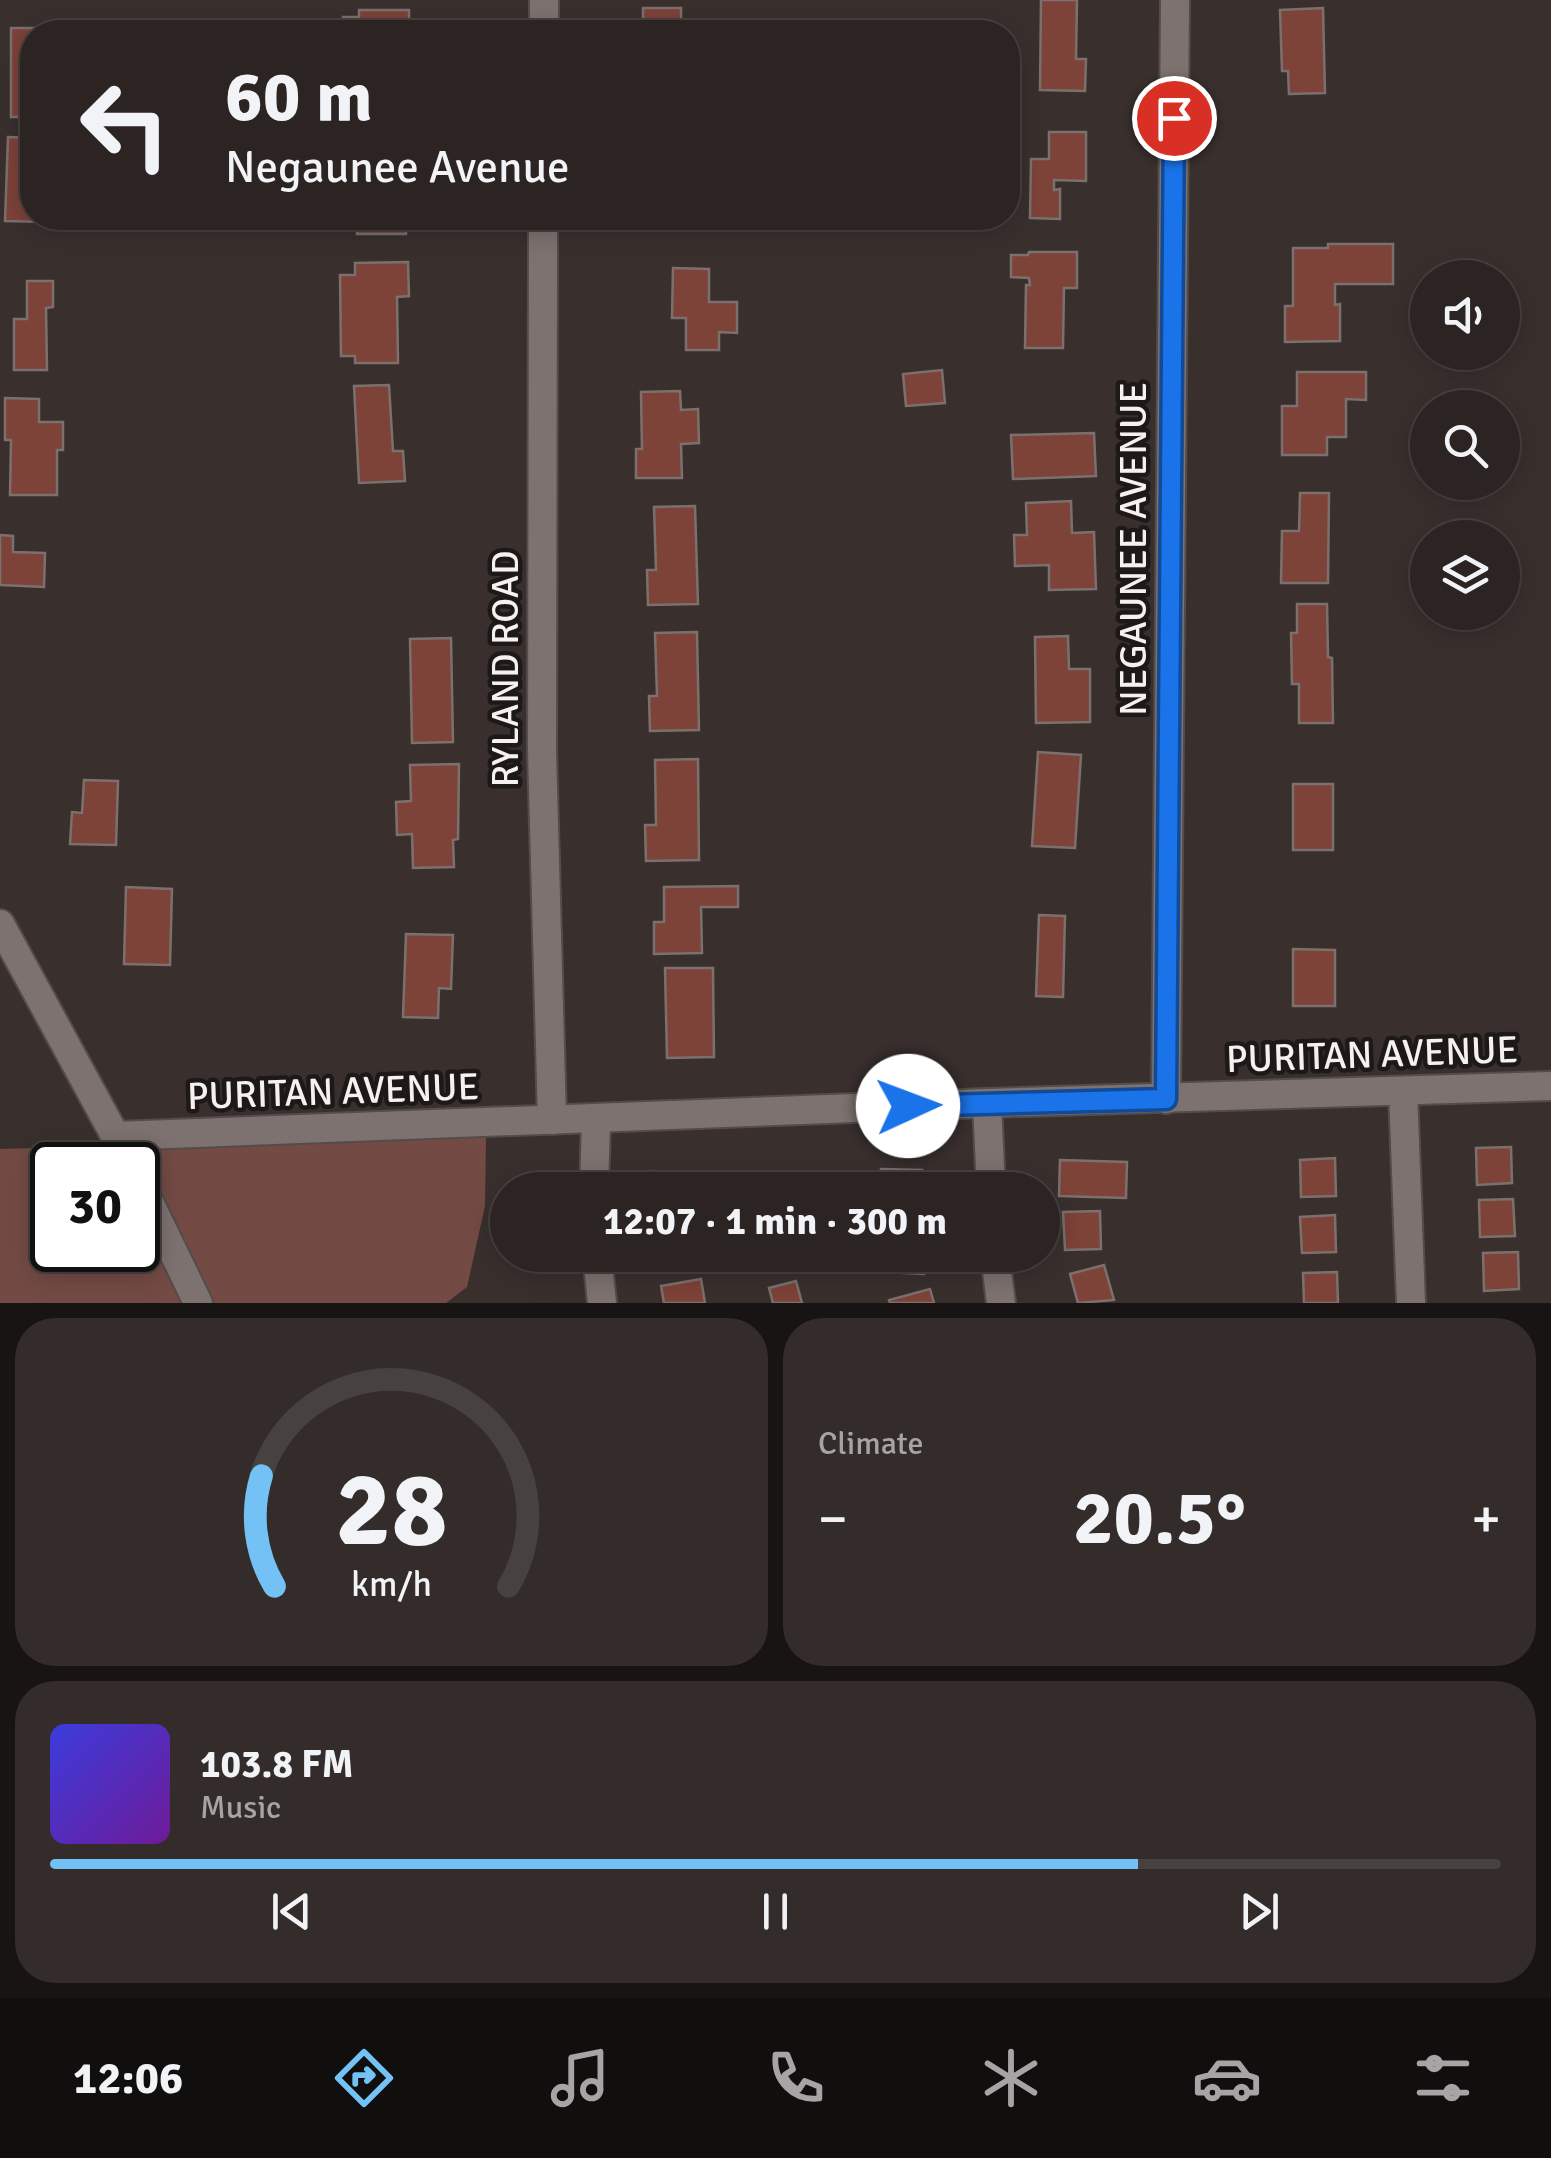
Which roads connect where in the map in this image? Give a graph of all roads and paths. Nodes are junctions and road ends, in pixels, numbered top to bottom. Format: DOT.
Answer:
graph roads {
  1 [pos="1175,0"];
  2 [pos="543,230"];
  3 [pos="0,924"];
  4 [pos="1551,1086"];
  5 [pos="1402,1090"];
  6 [pos="1166,1099"];
  7 [pos="987,1103"];
  8 [pos="552,1120"];
  9 [pos="596,1120"];
  10 [pos="118,1136"];
  11 [pos="121,1142"];
  12 [pos="595,1172"];
  13 [pos="990,1172"];
  14 [pos="160,1225"];
  15 [pos="599,1272"];
  16 [pos="997,1272"];
  17 [pos="198,1303"];
  18 [pos="602,1303"];
  19 [pos="1001,1303"];
  20 [pos="1411,1303"];
  1 -- 6 [label="street, NEGAUNEE AVENUE"];
  2 -- 8 [label="street, RYLAND ROAD"];
  3 -- 10 [label="street"];
  4 -- 5 [label="street, PURITAN AVENUE"];
  5 -- 6 [label="street, PURITAN AVENUE"];
  5 -- 20 [label="street"];
  6 -- 7 [label="street, PURITAN AVENUE"];
  7 -- 9 [label="street, PURITAN AVENUE"];
  7 -- 13 [label="street"];
  8 -- 9 [label="street, PURITAN AVENUE"];
  8 -- 10 [label="street, PURITAN AVENUE"];
  9 -- 12 [label="street"];
  10 -- 11 [label="street"];
  14 -- 17 [label="street"];
  15 -- 18 [label="street"];
  16 -- 19 [label="street"];
}
